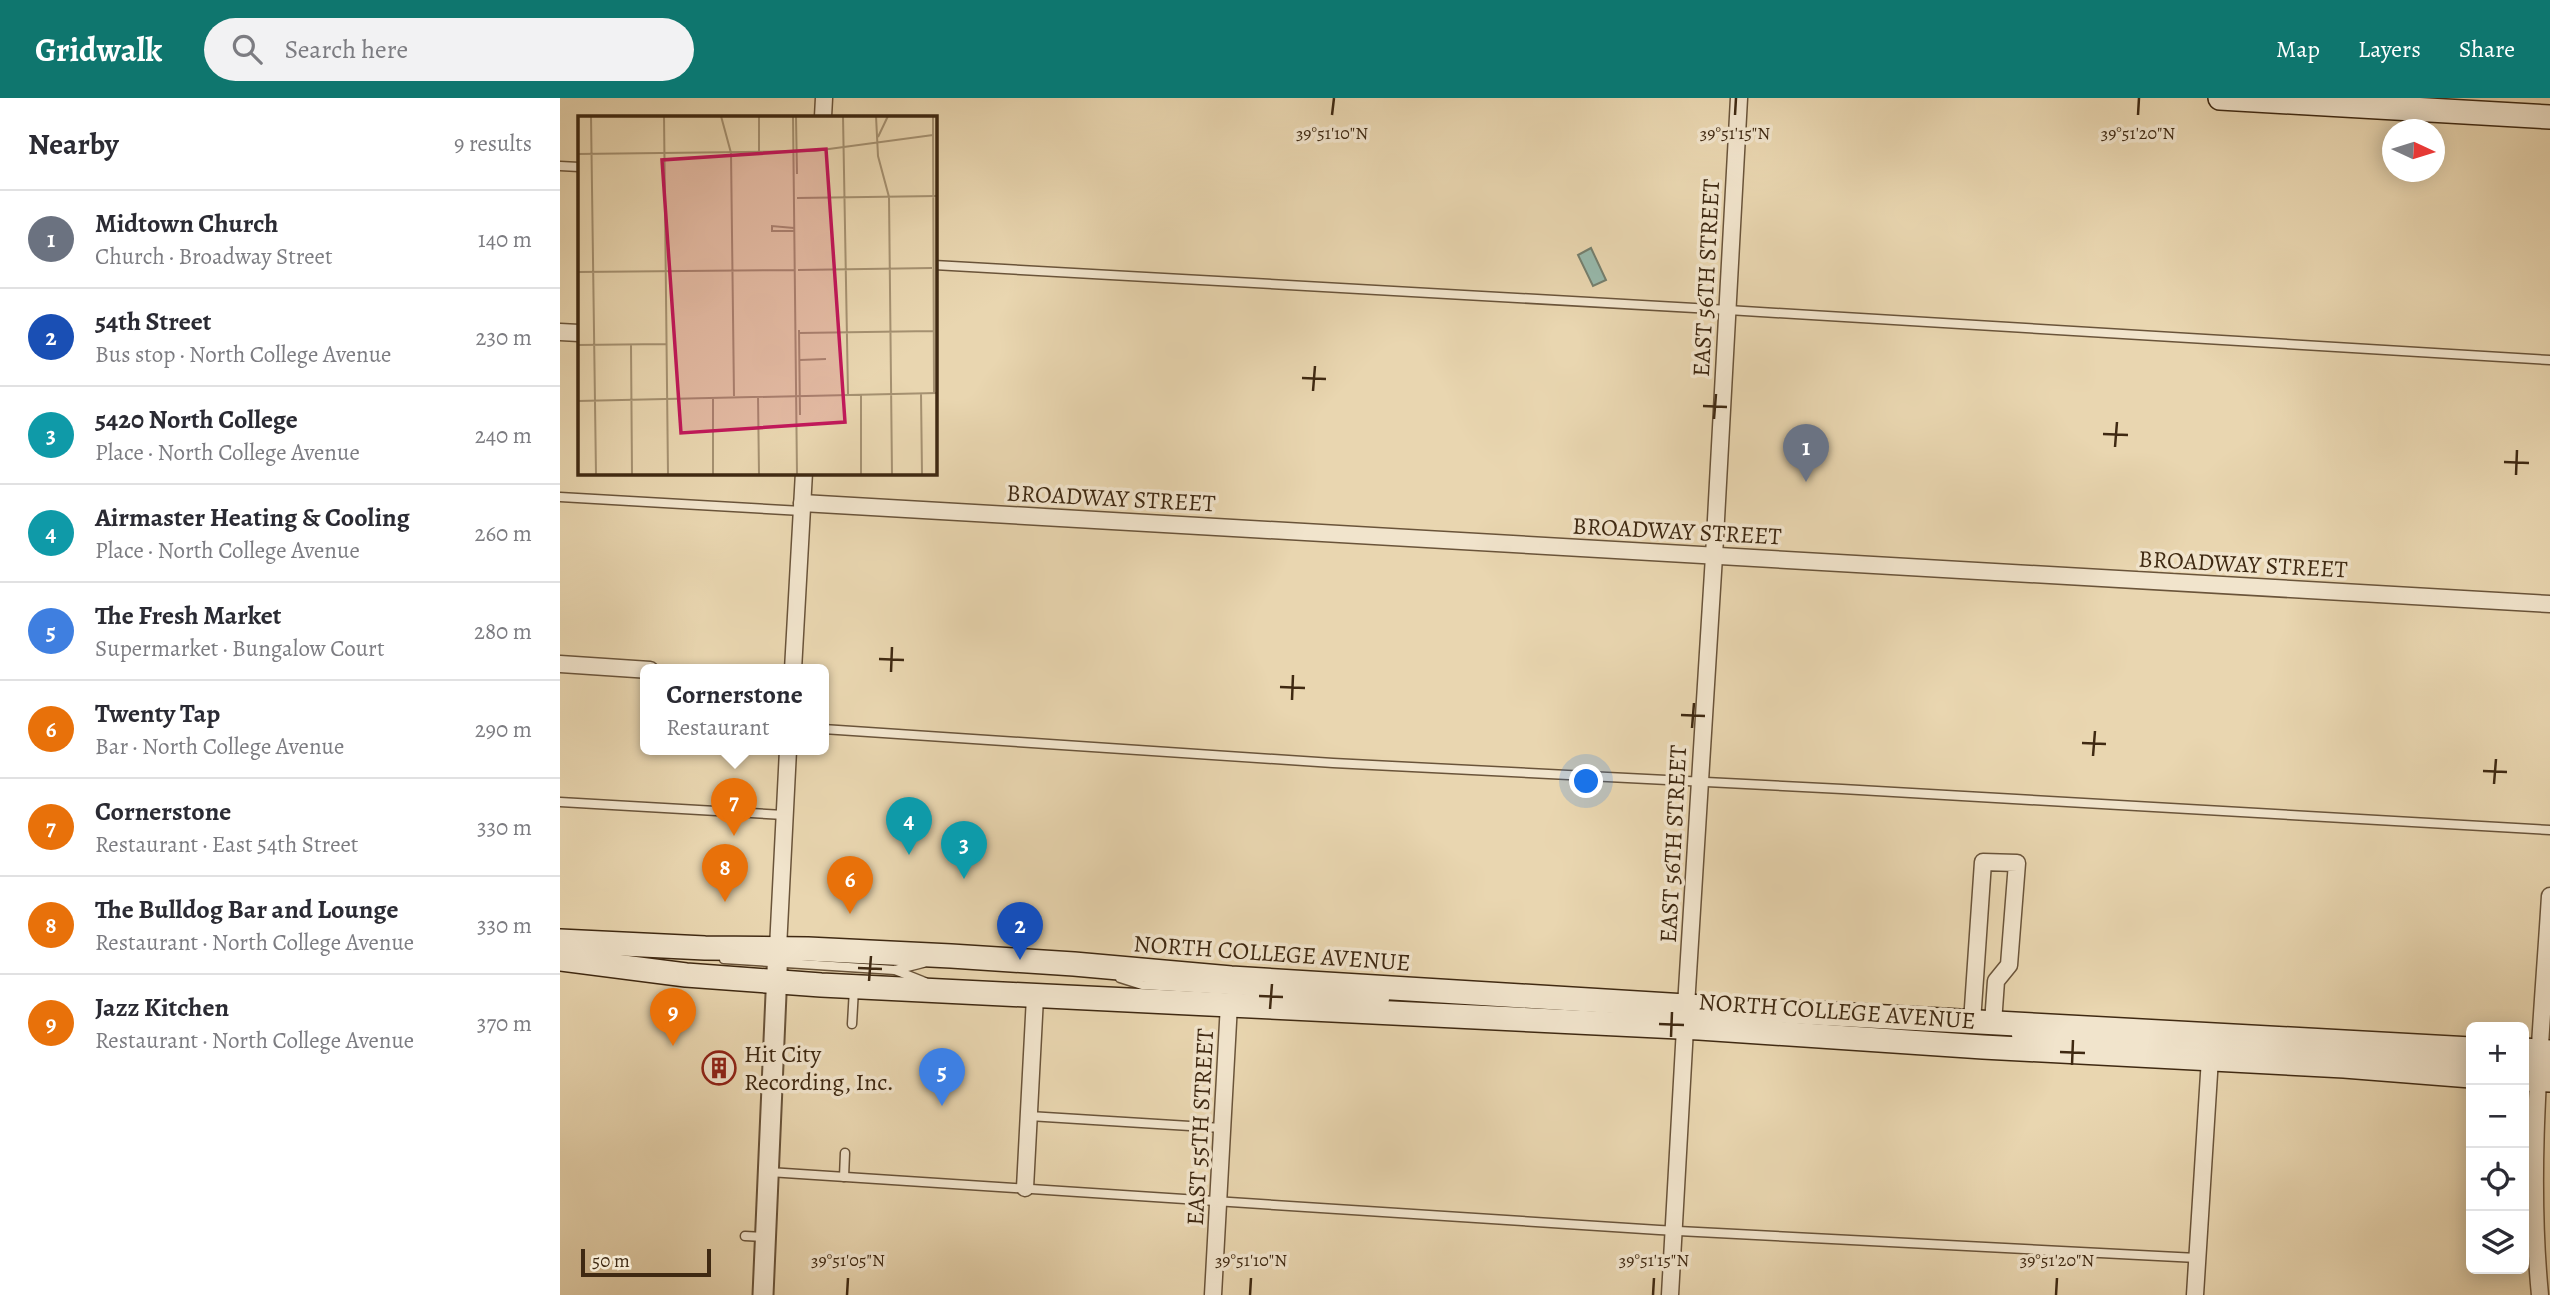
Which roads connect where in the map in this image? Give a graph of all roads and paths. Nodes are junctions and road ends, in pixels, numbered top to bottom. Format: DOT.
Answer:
graph roads {
  1 [pos="824,98"];
  2 [pos="1739,98"];
  3 [pos="2220,98"];
  4 [pos="823,116"];
  5 [pos="2550,117"];
  6 [pos="560,166"];
  7 [pos="578,167"];
  8 [pos="936,265"];
  9 [pos="1727,310"];
  10 [pos="560,332"];
  11 [pos="578,334"];
  12 [pos="2550,360"];
  13 [pos="804,474"];
  14 [pos="560,497"];
  15 [pos="802,507"];
  16 [pos="1714,556"];
  17 [pos="2550,604"];
  18 [pos="560,664"];
  19 [pos="793,664"];
  20 [pos="640,669"];
  21 [pos="829,729"];
  22 [pos="788,755"];
  23 [pos="1699,781"];
  24 [pos="560,802"];
  25 [pos="784,815"];
  26 [pos="2550,830"];
  27 [pos="2550,897"];
  28 [pos="560,941"];
  29 [pos="560,950"];
  30 [pos="951,956"];
  31 [pos="681,957"];
  32 [pos="708,958"];
  33 [pos="560,959"];
  34 [pos="778,964"];
  35 [pos="1074,964"];
  36 [pos="895,970"];
  37 [pos="1975,979"];
  38 [pos="1996,981"];
  39 [pos="1142,985"];
  40 [pos="855,986"];
  41 [pos="949,992"];
  42 [pos="1035,996"];
  43 [pos="1073,999"];
  44 [pos="1393,999"];
  45 [pos="1229,1004"];
  46 [pos="1686,1017"];
  47 [pos="852,1024"];
  48 [pos="1990,1027"];
  49 [pos="2466,1049"];
  50 [pos="2210,1058"];
  51 [pos="2466,1062"];
  52 [pos="2538,1065"];
  53 [pos="2466,1076"];
  54 [pos="1029,1116"];
  55 [pos="1223,1128"];
  56 [pos="845,1153"];
  57 [pos="769,1172"];
  58 [pos="844,1177"];
  59 [pos="1026,1188"];
  60 [pos="1219,1202"];
  61 [pos="1674,1231"];
  62 [pos="745,1236"];
  63 [pos="766,1237"];
  64 [pos="2197,1258"];
  65 [pos="762,1295"];
  66 [pos="1213,1295"];
  67 [pos="1670,1295"];
  68 [pos="2195,1295"];
  69 [pos="2539,1295"];
  1 -- 4 [label="street"];
  2 -- 9 [label="street, EAST 56TH STREET"];
  3 -- 5 [label="main road"];
  6 -- 7 [label="lane"];
  8 -- 9 [label="lane"];
  9 -- 12 [label="lane"];
  9 -- 16 [label="street, EAST 56TH STREET"];
  10 -- 11 [label="street"];
  13 -- 15 [label="street"];
  14 -- 15 [label="lane"];
  15 -- 16 [label="street, BROADWAY STREET"];
  15 -- 19 [label="street"];
  16 -- 17 [label="street, BROADWAY STREET"];
  16 -- 23 [label="street, EAST 56TH STREET"];
  18 -- 20 [label="street"];
  21 -- 23 [label="lane"];
  22 -- 25 [label="street"];
  23 -- 26 [label="lane"];
  23 -- 46 [label="street, EAST 56TH STREET"];
  24 -- 25 [label="lane"];
  25 -- 34 [label="street"];
  27 -- 52 [label="street"];
  28 -- 34 [label="main road, NORTH COLLEGE AVENUE"];
  29 -- 31 [label="lane"];
  30 -- 34 [label="main road, NORTH COLLEGE AVENUE"];
  30 -- 35 [label="main road, NORTH COLLEGE AVENUE"];
  30 -- 36 [label="lane, NORTH COLLEGE AVENUE"];
  32 -- 34 [label="lane, NORTH COLLEGE AVENUE"];
  33 -- 34 [label="main road, NORTH COLLEGE AVENUE"];
  34 -- 36 [label="lane, NORTH COLLEGE AVENUE"];
  34 -- 40 [label="main road, NORTH COLLEGE AVENUE"];
  34 -- 57 [label="street"];
  35 -- 39 [label="lane, NORTH COLLEGE AVENUE"];
  35 -- 46 [label="main road, NORTH COLLEGE AVENUE"];
  36 -- 41 [label="lane, NORTH COLLEGE AVENUE"];
  37 -- 38 [label="lane"];
  37 -- 38 [label="street"];
  37 -- 48 [label="street"];
  38 -- 48 [label="street"];
  39 -- 43 [label="lane, NORTH COLLEGE AVENUE"];
  39 -- 44 [label="lane, NORTH COLLEGE AVENUE"];
  40 -- 41 [label="main road, NORTH COLLEGE AVENUE"];
  40 -- 47 [label="lane"];
  41 -- 42 [label="main road, NORTH COLLEGE AVENUE"];
  42 -- 43 [label="main road, NORTH COLLEGE AVENUE"];
  42 -- 54 [label="street"];
  43 -- 45 [label="main road, NORTH COLLEGE AVENUE"];
  45 -- 46 [label="main road, NORTH COLLEGE AVENUE"];
  45 -- 55 [label="street, EAST 55TH STREET"];
  46 -- 48 [label="main road, NORTH COLLEGE AVENUE"];
  46 -- 50 [label="main road, NORTH COLLEGE AVENUE"];
  46 -- 61 [label="street, EAST 56TH STREET"];
  48 -- 49 [label="main road, NORTH COLLEGE AVENUE"];
  48 -- 51 [label="lane, NORTH COLLEGE AVENUE"];
  50 -- 53 [label="main road, NORTH COLLEGE AVENUE"];
  50 -- 64 [label="street"];
  52 -- 69 [label="street"];
  54 -- 55 [label="lane"];
  54 -- 59 [label="street"];
  55 -- 60 [label="street, EAST 55TH STREET"];
  56 -- 58 [label="lane"];
  57 -- 58 [label="lane"];
  57 -- 63 [label="street"];
  58 -- 59 [label="lane"];
  59 -- 60 [label="lane"];
  60 -- 61 [label="lane"];
  60 -- 66 [label="street, EAST 55TH STREET"];
  61 -- 64 [label="lane"];
  61 -- 67 [label="street, EAST 56TH STREET"];
  62 -- 63 [label="lane"];
  63 -- 65 [label="street"];
  64 -- 68 [label="street"];
}
